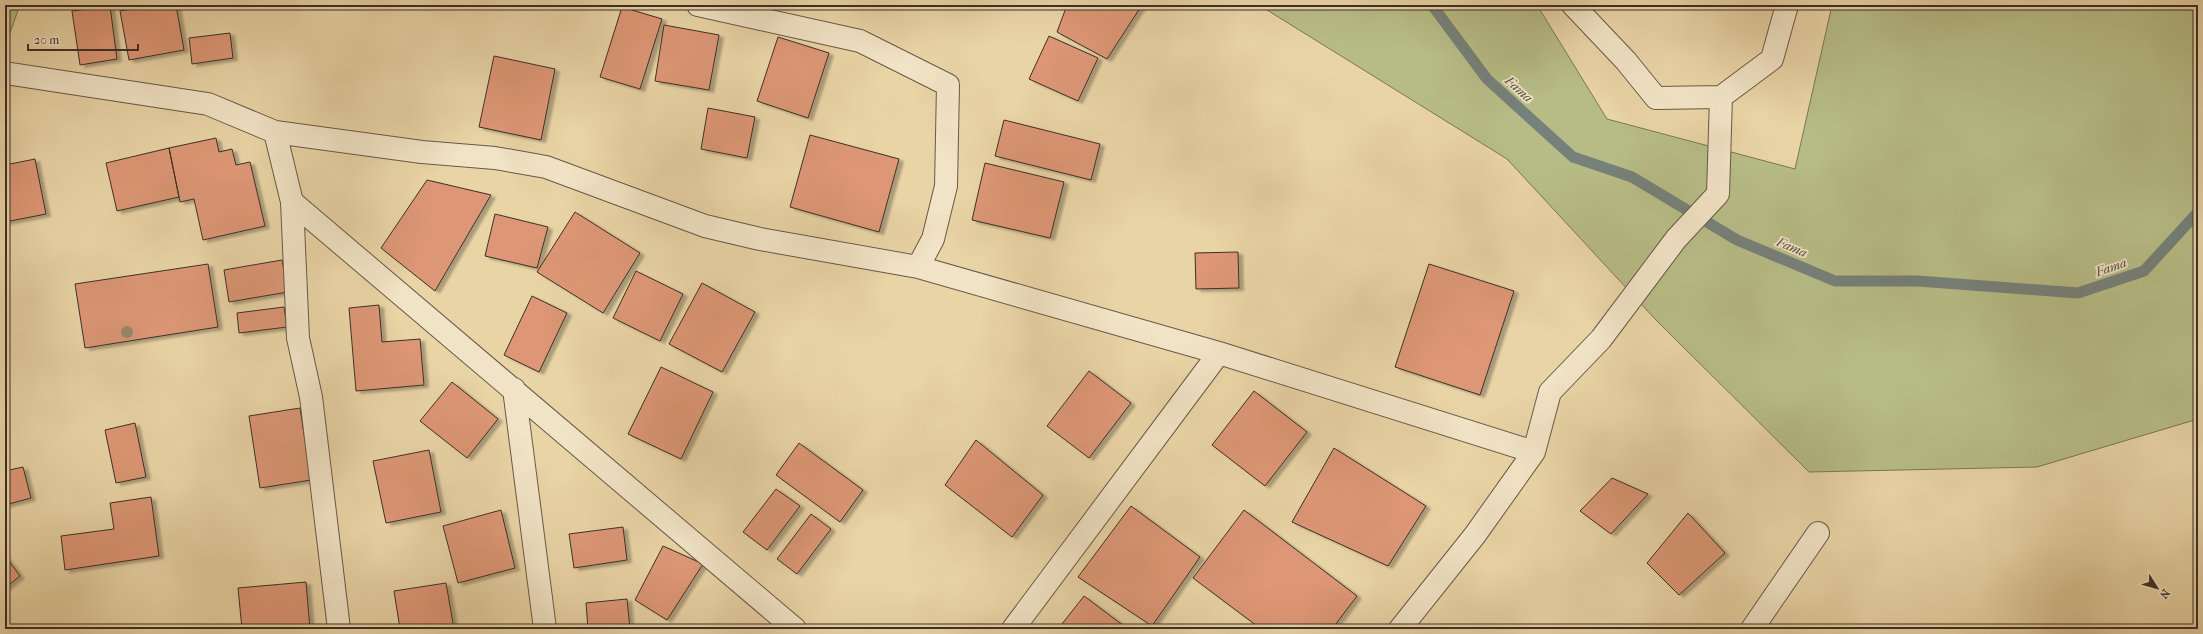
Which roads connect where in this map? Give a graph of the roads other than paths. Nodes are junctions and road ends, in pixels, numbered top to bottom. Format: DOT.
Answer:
graph roads {
  1 [pos="698,5"];
  2 [pos="1573,5"];
  3 [pos="1787,5"];
  4 [pos="5,73"];
  5 [pos="1722,96"];
  6 [pos="275,132"];
  7 [pos="292,202"];
  8 [pos="918,267"];
  9 [pos="1219,353"];
  10 [pos="514,389"];
  11 [pos="1534,452"];
  12 [pos="1818,533"];
  13 [pos="339,629"];
  14 [pos="545,629"];
  15 [pos="795,629"];
  16 [pos="1013,629"];
  17 [pos="1400,629"];
  18 [pos="1752,629"];
  1 -- 8 [label="street"];
  2 -- 5 [label="street"];
  3 -- 5 [label="street"];
  4 -- 6 [label="street"];
  5 -- 11 [label="street"];
  6 -- 7 [label="street"];
  6 -- 8 [label="street"];
  7 -- 10 [label="street"];
  7 -- 13 [label="street"];
  8 -- 9 [label="street"];
  9 -- 11 [label="street"];
  9 -- 16 [label="street"];
  10 -- 14 [label="street"];
  10 -- 15 [label="street"];
  11 -- 17 [label="street"];
  12 -- 18 [label="street"];
}
